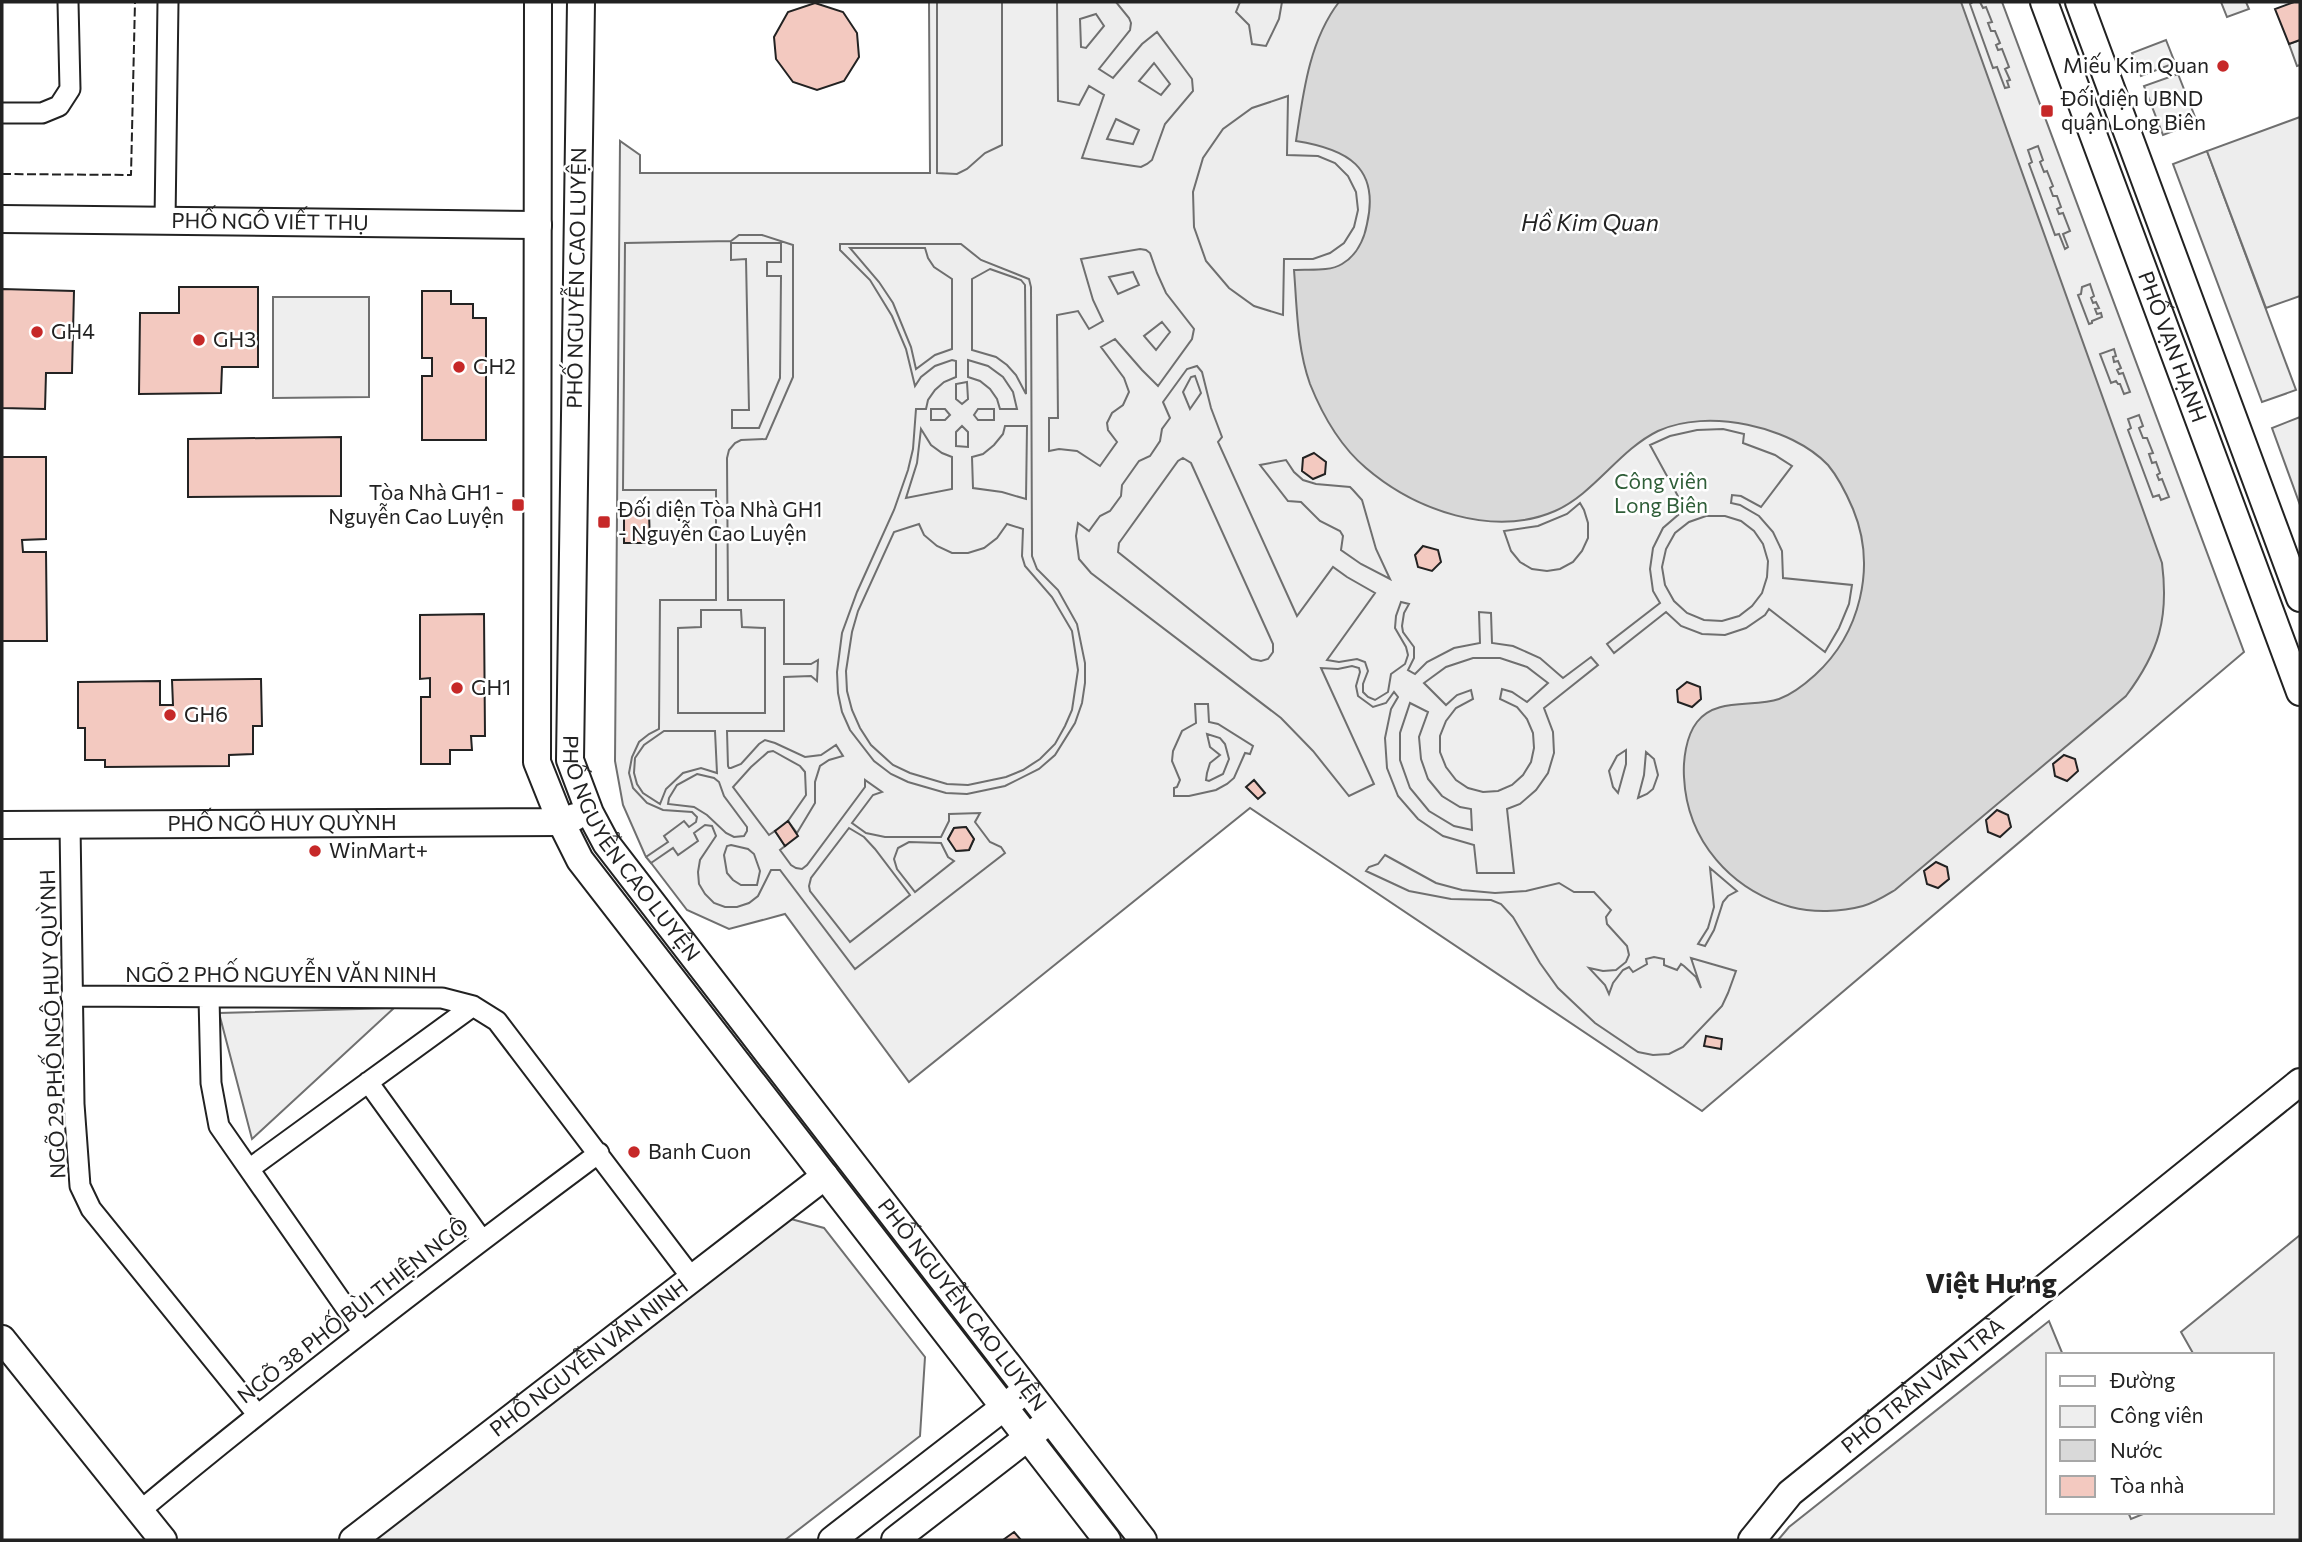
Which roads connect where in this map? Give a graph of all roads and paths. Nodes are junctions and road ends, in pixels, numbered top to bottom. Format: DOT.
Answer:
graph roads {
  1 [pos="68,2"];
  2 [pos="168,2"];
  3 [pos="538,2"];
  4 [pos="581,2"];
  5 [pos="2044,2"];
  6 [pos="2079,2"];
  7 [pos="2,113"];
  8 [pos="2,219"];
  9 [pos="165,221"];
  10 [pos="538,225"];
  11 [pos="2300,598"];
  12 [pos="2300,692"];
  13 [pos="590,813"];
  14 [pos="561,822"];
  15 [pos="70,824"];
  16 [pos="2,825"];
  17 [pos="71,996"];
  18 [pos="209,997"];
  19 [pos="473,1006"];
  20 [pos="368,1082"];
  21 [pos="2300,1082"];
  22 [pos="599,1153"];
  23 [pos="248,1169"];
  24 [pos="825,1176"];
  25 [pos="482,1240"];
  26 [pos="692,1278"];
  27 [pos="362,1331"];
  28 [pos="2,1339"];
  29 [pos="1027,1390"];
  30 [pos="1003,1408"];
  31 [pos="257,1413"];
  32 [pos="1050,1420"];
  33 [pos="1027,1438"];
  34 [pos="141,1510"];
  35 [pos="163,1540"];
  36 [pos="353,1540"];
  37 [pos="832,1540"];
  38 [pos="895,1540"];
  39 [pos="1107,1540"];
  40 [pos="1143,1540"];
  41 [pos="1752,1540"];
  1 -- 7 [label="street"];
  2 -- 9 [label="street"];
  3 -- 10 [label="street, PHỐ NGUYỄN CAO LUYỆN"];
  4 -- 13 [label="street, PHỐ NGUYỄN CAO LUYỆN"];
  5 -- 12 [label="street, PHỐ VẠN HẠNH"];
  6 -- 11 [label="street, PHỐ VẠN HẠNH"];
  8 -- 9 [label="street, PHỐ NGÔ VIẾT THỤ"];
  9 -- 10 [label="street, PHỐ NGÔ VIẾT THỤ"];
  10 -- 14 [label="street, PHỐ NGUYỄN CAO LUYỆN"];
  13 -- 14 [label="street, PHỐ NGÔ HUY QUỲNH"];
  13 -- 29 [label="street, PHỐ NGUYỄN CAO LUYỆN"];
  14 -- 15 [label="street, PHỐ NGÔ HUY QUỲNH"];
  14 -- 24 [label="street, PHỐ NGUYỄN CAO LUYỆN"];
  15 -- 16 [label="street, PHỐ NGÔ HUY QUỲNH"];
  15 -- 17 [label="street, NGÕ 29 PHỐ NGÔ HUY QUỲNH"];
  17 -- 18 [label="street, NGÕ 2 PHỐ NGUYỄN VĂN NINH"];
  17 -- 31 [label="street, NGÕ 29 PHỐ NGÔ HUY QUỲNH"];
  18 -- 19 [label="street, NGÕ 2 PHỐ NGUYỄN VĂN NINH"];
  18 -- 23 [label="street"];
  19 -- 20 [label="street"];
  19 -- 22 [label="street, NGÕ 2 PHỐ NGUYỄN VĂN NINH"];
  20 -- 23 [label="street"];
  20 -- 25 [label="street"];
  21 -- 41 [label="street, PHỐ TRẦN VĂN TRÀ"];
  22 -- 25 [label="street, NGÕ 38 PHỐ BÙI THIỆN NGỘ"];
  22 -- 26 [label="street, NGÕ 2 PHỐ NGUYỄN VĂN NINH"];
  23 -- 27 [label="street"];
  24 -- 26 [label="street, PHỐ NGUYỄN VĂN NINH"];
  24 -- 30 [label="street, PHỐ NGUYỄN CAO LUYỆN"];
  25 -- 27 [label="street, NGÕ 38 PHỐ BÙI THIỆN NGỘ"];
  26 -- 36 [label="street, PHỐ NGUYỄN VĂN NINH"];
  27 -- 31 [label="street, NGÕ 38 PHỐ BÙI THIỆN NGỘ"];
  28 -- 34 [label="street"];
  29 -- 30 [label="street"];
  29 -- 32 [label="street, PHỐ NGUYỄN CAO LUYỆN"];
  30 -- 33 [label="street, PHỐ NGUYỄN CAO LUYỆN"];
  30 -- 37 [label="street"];
  31 -- 34 [label="street, NGÕ 38 PHỐ BÙI THIỆN NGỘ"];
  32 -- 33 [label="street"];
  32 -- 40 [label="street, PHỐ NGUYỄN CAO LUYỆN"];
  33 -- 38 [label="street"];
  33 -- 39 [label="street, PHỐ NGUYỄN CAO LUYỆN"];
  34 -- 35 [label="street"];
}
